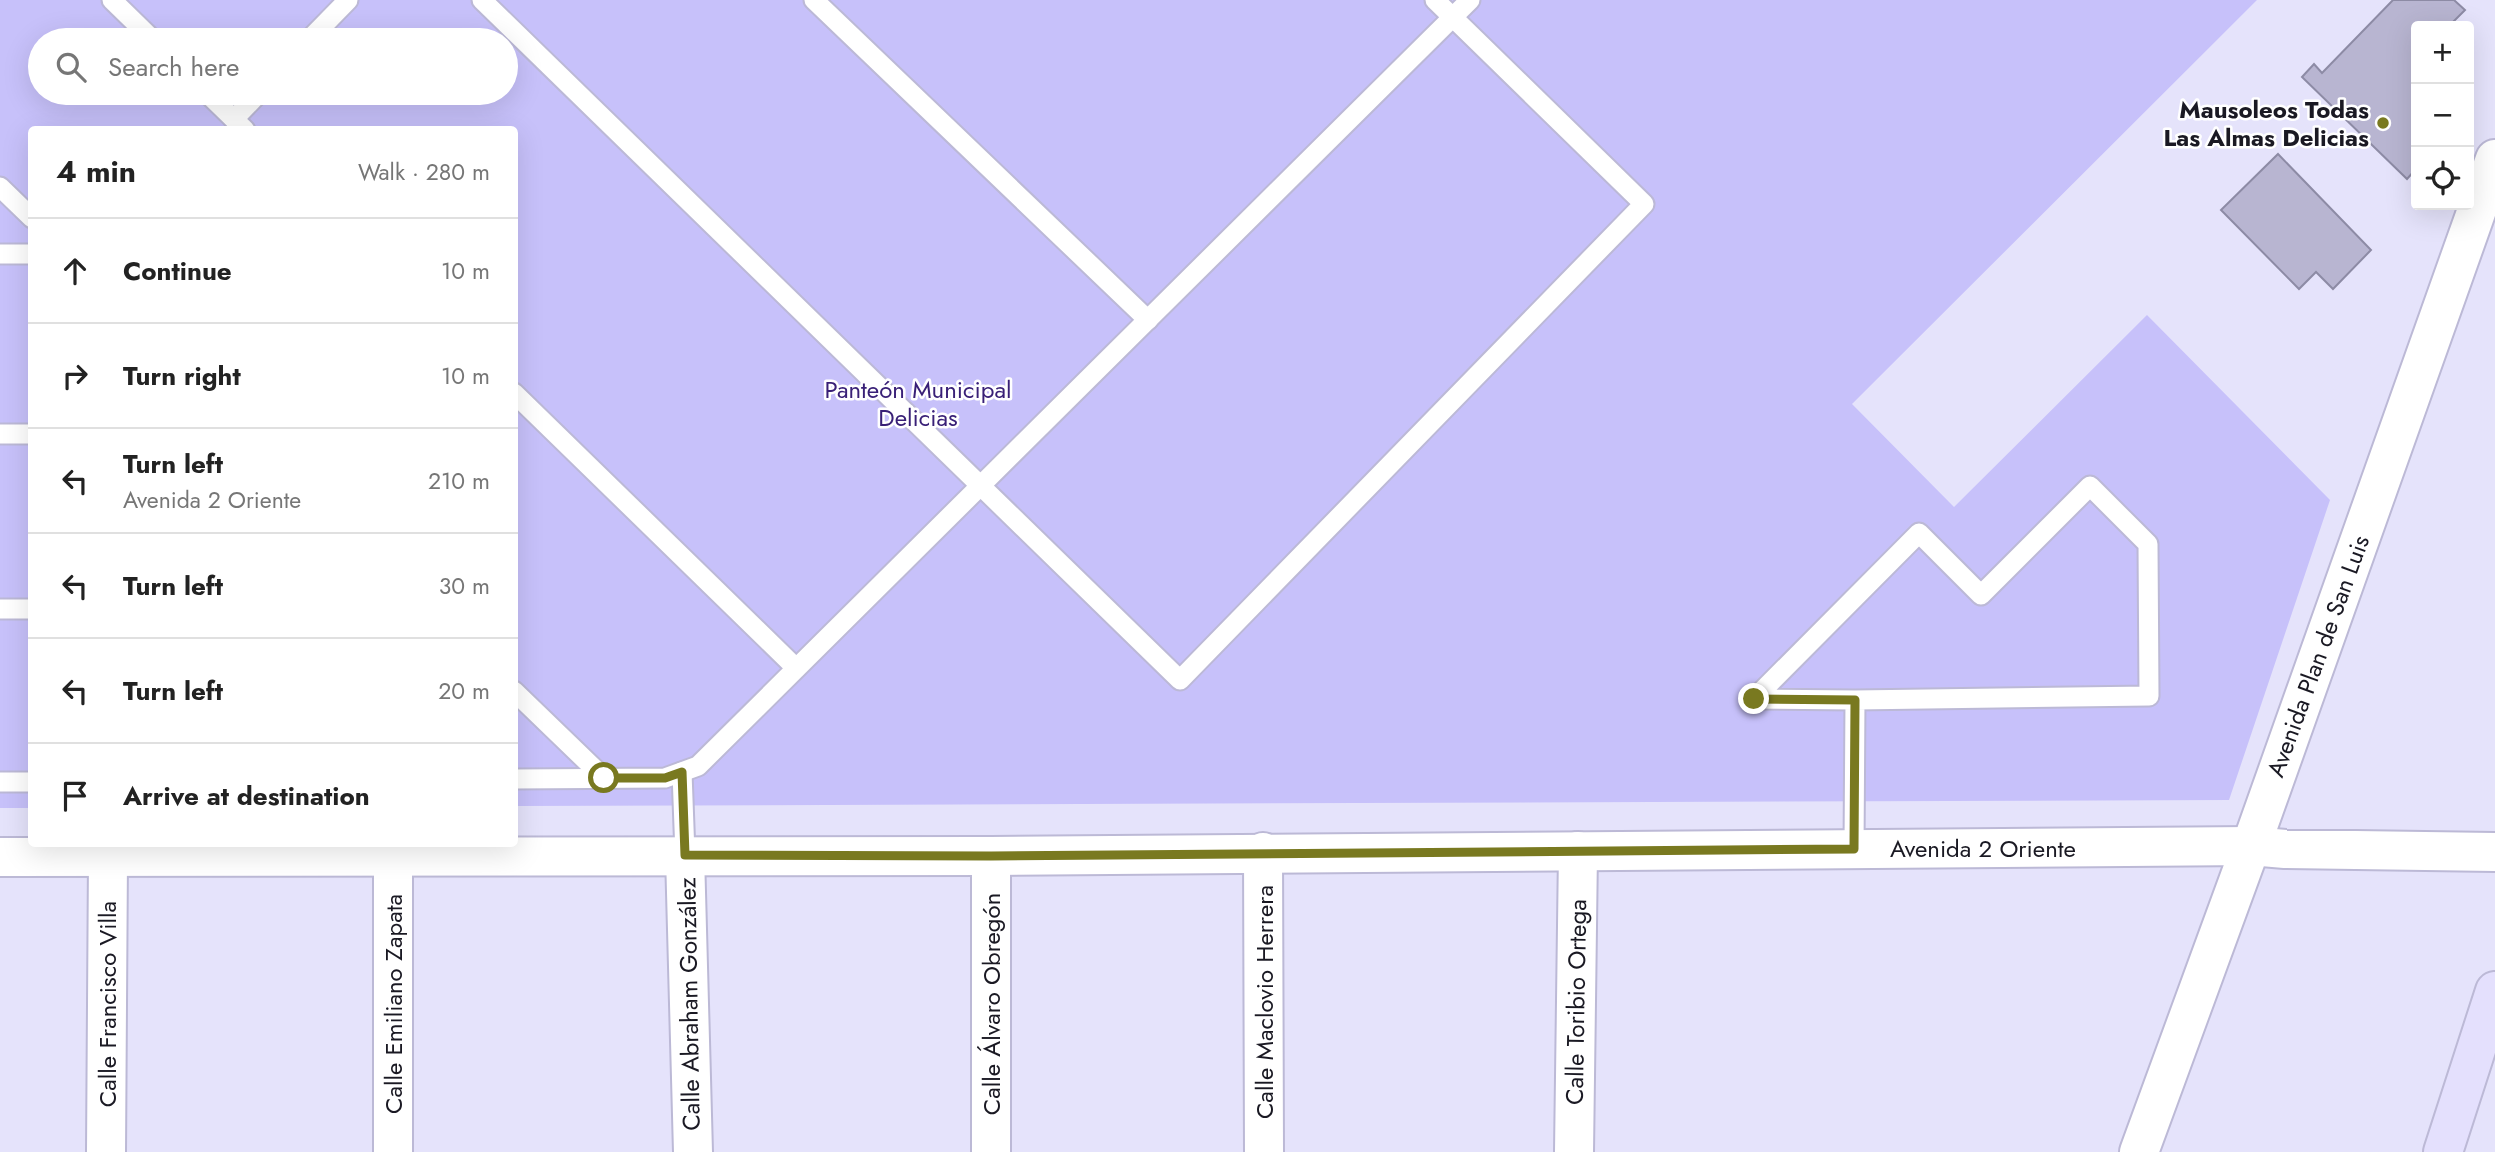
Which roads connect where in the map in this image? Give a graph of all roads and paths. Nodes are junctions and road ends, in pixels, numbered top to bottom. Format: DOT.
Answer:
graph roads {
  1 [pos="112,0"];
  2 [pos="348,0"];
  3 [pos="482,0"];
  4 [pos="814,0"];
  5 [pos="1435,0"];
  6 [pos="1470,0"];
  7 [pos="1453,17"];
  8 [pos="141,28"];
  9 [pos="321,28"];
  10 [pos="511,28"];
  11 [pos="518,35"];
  12 [pos="219,105"];
  13 [pos="251,105"];
  14 [pos="239,124"];
  15 [pos="2495,159"];
  16 [pos="0,187"];
  17 [pos="28,214"];
  18 [pos="0,254"];
  19 [pos="28,254"];
  20 [pos="1148,320"];
  21 [pos="518,397"];
  22 [pos="28,434"];
  23 [pos="0,435"];
  24 [pos="981,486"];
  25 [pos="0,609"];
  26 [pos="28,609"];
  27 [pos="796,668"];
  28 [pos="518,695"];
  29 [pos="1855,700"];
  30 [pos="682,772"];
  31 [pos="604,778"];
  32 [pos="518,779"];
  33 [pos="0,782"];
  34 [pos="28,782"];
  35 [pos="2251,846"];
  36 [pos="1854,849"];
  37 [pos="1578,851"];
  38 [pos="1263,852"];
  39 [pos="2495,852"];
  40 [pos="685,855"];
  41 [pos="108,856"];
  42 [pos="393,856"];
  43 [pos="991,856"];
  44 [pos="0,857"];
  45 [pos="2495,991"];
  46 [pos="106,1152"];
  47 [pos="393,1152"];
  48 [pos="693,1152"];
  49 [pos="991,1152"];
  50 [pos="1264,1152"];
  51 [pos="1574,1152"];
  52 [pos="2139,1152"];
  53 [pos="2443,1152"];
  1 -- 8 [label="lane"];
  2 -- 9 [label="lane"];
  3 -- 10 [label="lane"];
  4 -- 20 [label="lane"];
  5 -- 7 [label="lane"];
  6 -- 7 [label="lane"];
  7 -- 20 [label="lane"];
  7 -- 24 [label="lane"];
  11 -- 24 [label="lane"];
  12 -- 14 [label="lane"];
  13 -- 14 [label="lane"];
  15 -- 35 [label="street, Avenida Plan de San Luis"];
  16 -- 17 [label="lane"];
  18 -- 19 [label="lane"];
  20 -- 24 [label="lane"];
  21 -- 27 [label="lane"];
  22 -- 23 [label="lane"];
  24 -- 27 [label="lane"];
  25 -- 26 [label="lane"];
  27 -- 30 [label="lane"];
  28 -- 31 [label="lane"];
  29 -- 29 [label="lane"];
  29 -- 36 [label="lane"];
  30 -- 31 [label="lane"];
  30 -- 40 [label="lane"];
  31 -- 32 [label="lane"];
  33 -- 34 [label="lane"];
  35 -- 36 [label="street, Avenida 2 Oriente"];
  35 -- 39 [label="street, Avenida 2 Oriente"];
  35 -- 52 [label="street, Avenida Plan de San Luis"];
  36 -- 37 [label="street, Avenida 2 Oriente"];
  37 -- 38 [label="street, Avenida 2 Oriente"];
  37 -- 51 [label="street, Calle Toribio Ortega"];
  38 -- 43 [label="street, Avenida 2 Oriente"];
  38 -- 50 [label="street, Calle Maclovio Herrera"];
  40 -- 42 [label="street, Avenida 2 Oriente"];
  40 -- 43 [label="street, Avenida 2 Oriente"];
  40 -- 48 [label="street, Calle Abraham González"];
  41 -- 42 [label="street, Avenida 2 Oriente"];
  41 -- 44 [label="street, Avenida 2 Oriente"];
  41 -- 46 [label="street, Calle Francisco Villa"];
  42 -- 47 [label="street, Calle Emiliano Zapata"];
  43 -- 49 [label="street, Calle Álvaro Obregón"];
  45 -- 53 [label="main road"];
}
